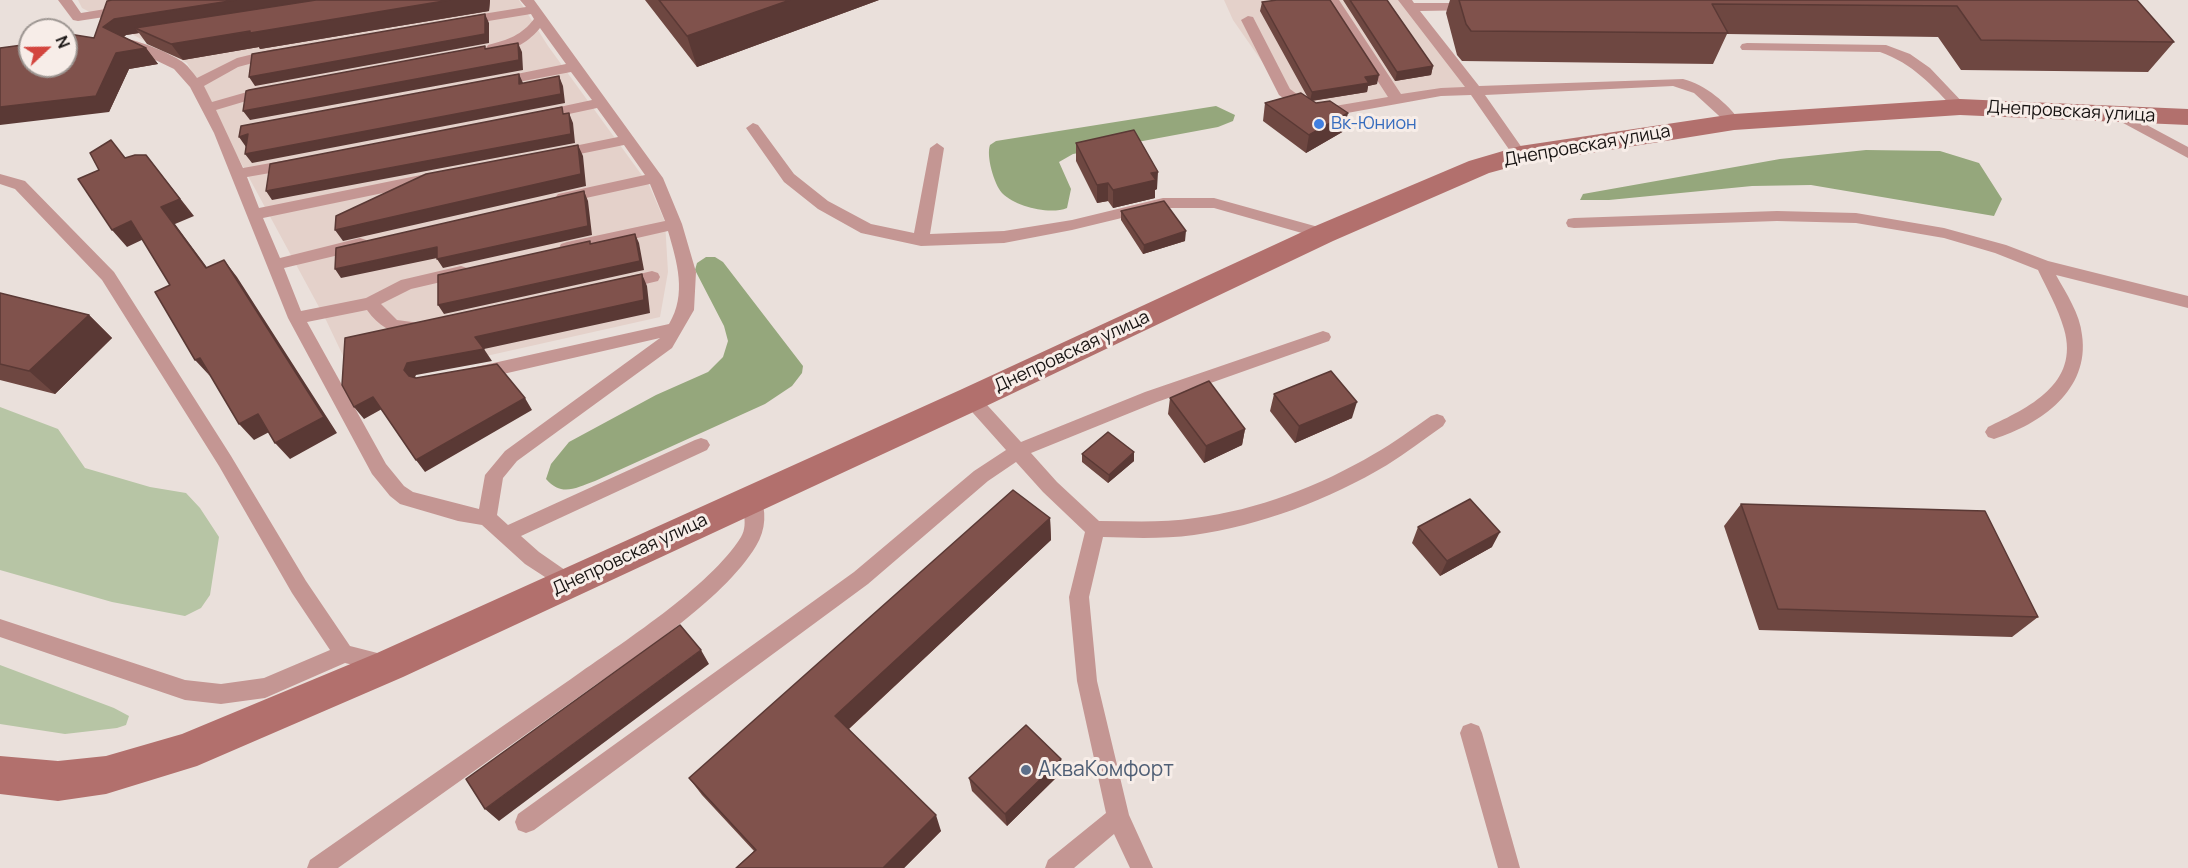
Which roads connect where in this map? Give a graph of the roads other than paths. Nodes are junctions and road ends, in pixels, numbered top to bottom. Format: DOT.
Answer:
graph roads {
  1 [pos="1332,0"];
  2 [pos="69,1"];
  3 [pos="1408,3"];
  4 [pos="1482,6"];
  5 [pos="133,9"];
  6 [pos="533,10"];
  7 [pos="1248,20"];
  8 [pos="453,23"];
  9 [pos="147,38"];
  10 [pos="1747,47"];
  11 [pos="292,50"];
  12 [pos="479,51"];
  13 [pos="574,67"];
  14 [pos="195,85"];
  15 [pos="480,85"];
  16 [pos="286,86"];
  17 [pos="1474,89"];
  18 [pos="1397,99"];
  19 [pos="601,103"];
  20 [pos="1960,107"];
  21 [pos="207,108"];
  22 [pos="2117,114"];
  23 [pos="531,117"];
  24 [pos="2188,117"];
  25 [pos="1734,122"];
  26 [pos="753,128"];
  27 [pos="625,140"];
  28 [pos="938,148"];
  29 [pos="2188,153"];
  30 [pos="1520,155"];
  31 [pos="544,156"];
  32 [pos="308,161"];
  33 [pos="237,174"];
  34 [pos="451,174"];
  35 [pos="0,178"];
  36 [pos="655,178"];
  37 [pos="546,202"];
  38 [pos="253,215"];
  39 [pos="1574,222"];
  40 [pos="674,224"];
  41 [pos="1323,234"];
  42 [pos="921,240"];
  43 [pos="375,241"];
  44 [pos="546,253"];
  45 [pos="273,265"];
  46 [pos="2044,266"];
  47 [pos="477,268"];
  48 [pos="652,277"];
  49 [pos="608,287"];
  50 [pos="2188,302"];
  51 [pos="371,303"];
  52 [pos="296,318"];
  53 [pos="439,325"];
  54 [pos="674,329"];
  55 [pos="1323,337"];
  56 [pos="459,376"];
  57 [pos="971,399"];
  58 [pos="1437,421"];
  59 [pos="1994,432"];
  60 [pos="701,445"];
  61 [pos="1018,451"];
  62 [pos="752,499"];
  63 [pos="487,518"];
  64 [pos="1095,529"];
  65 [pos="504,535"];
  66 [pos="568,583"];
  67 [pos="0,628"];
  68 [pos="344,654"];
  69 [pos="390,665"];
  70 [pos="1471,733"];
  71 [pos="0,775"];
  72 [pos="1118,817"];
  73 [pos="526,822"];
  74 [pos="318,868"];
  75 [pos="1056,868"];
  76 [pos="1142,868"];
  77 [pos="1509,868"];
  1 -- 18 [label="lane"];
  2 -- 5 [label="lane"];
  3 -- 4 [label="lane"];
  3 -- 17 [label="lane"];
  6 -- 8 [label="lane"];
  6 -- 12 [label="lane"];
  6 -- 13 [label="lane"];
  7 -- 18 [label="lane"];
  9 -- 14 [label="lane"];
  10 -- 20 [label="lane"];
  11 -- 14 [label="lane"];
  13 -- 15 [label="lane"];
  13 -- 19 [label="lane"];
  14 -- 21 [label="lane"];
  16 -- 21 [label="lane"];
  17 -- 18 [label="lane"];
  17 -- 25 [label="lane"];
  17 -- 30 [label="lane"];
  19 -- 23 [label="lane"];
  19 -- 27 [label="lane"];
  20 -- 22 [label="main road, Днепровская улица"];
  20 -- 25 [label="main road, Днепровская улица"];
  21 -- 33 [label="lane"];
  22 -- 24 [label="main road, Днепровская улица"];
  22 -- 29 [label="lane"];
  25 -- 30 [label="main road, Днепровская улица"];
  26 -- 42 [label="lane"];
  27 -- 31 [label="lane"];
  27 -- 36 [label="lane"];
  28 -- 42 [label="lane"];
  30 -- 41 [label="main road, Днепровская улица"];
  32 -- 33 [label="lane"];
  33 -- 38 [label="lane"];
  34 -- 38 [label="lane"];
  35 -- 68 [label="lane"];
  36 -- 37 [label="lane"];
  36 -- 40 [label="lane"];
  38 -- 45 [label="lane"];
  39 -- 46 [label="lane"];
  40 -- 44 [label="lane"];
  40 -- 54 [label="lane"];
  41 -- 42 [label="lane"];
  41 -- 57 [label="main road, Днепровская улица"];
  43 -- 45 [label="lane"];
  45 -- 52 [label="lane"];
  46 -- 50 [label="lane"];
  46 -- 59 [label="lane"];
  47 -- 51 [label="lane"];
  48 -- 49 [label="lane"];
  51 -- 52 [label="lane"];
  51 -- 53 [label="lane"];
  52 -- 63 [label="lane"];
  54 -- 56 [label="lane"];
  54 -- 63 [label="lane"];
  55 -- 61 [label="lane"];
  57 -- 61 [label="lane"];
  57 -- 62 [label="main road, Днепровская улица"];
  58 -- 64 [label="lane"];
  60 -- 65 [label="lane"];
  61 -- 64 [label="lane"];
  61 -- 73 [label="lane"];
  62 -- 66 [label="main road, Днепровская улица"];
  62 -- 74 [label="lane"];
  63 -- 65 [label="lane"];
  64 -- 72 [label="lane"];
  65 -- 66 [label="lane"];
  66 -- 69 [label="main road, Днепровская улица"];
  67 -- 68 [label="lane"];
  68 -- 69 [label="lane"];
  69 -- 71 [label="main road, Днепровская улица"];
  70 -- 77 [label="lane"];
  72 -- 75 [label="lane"];
  72 -- 76 [label="lane"];
}
